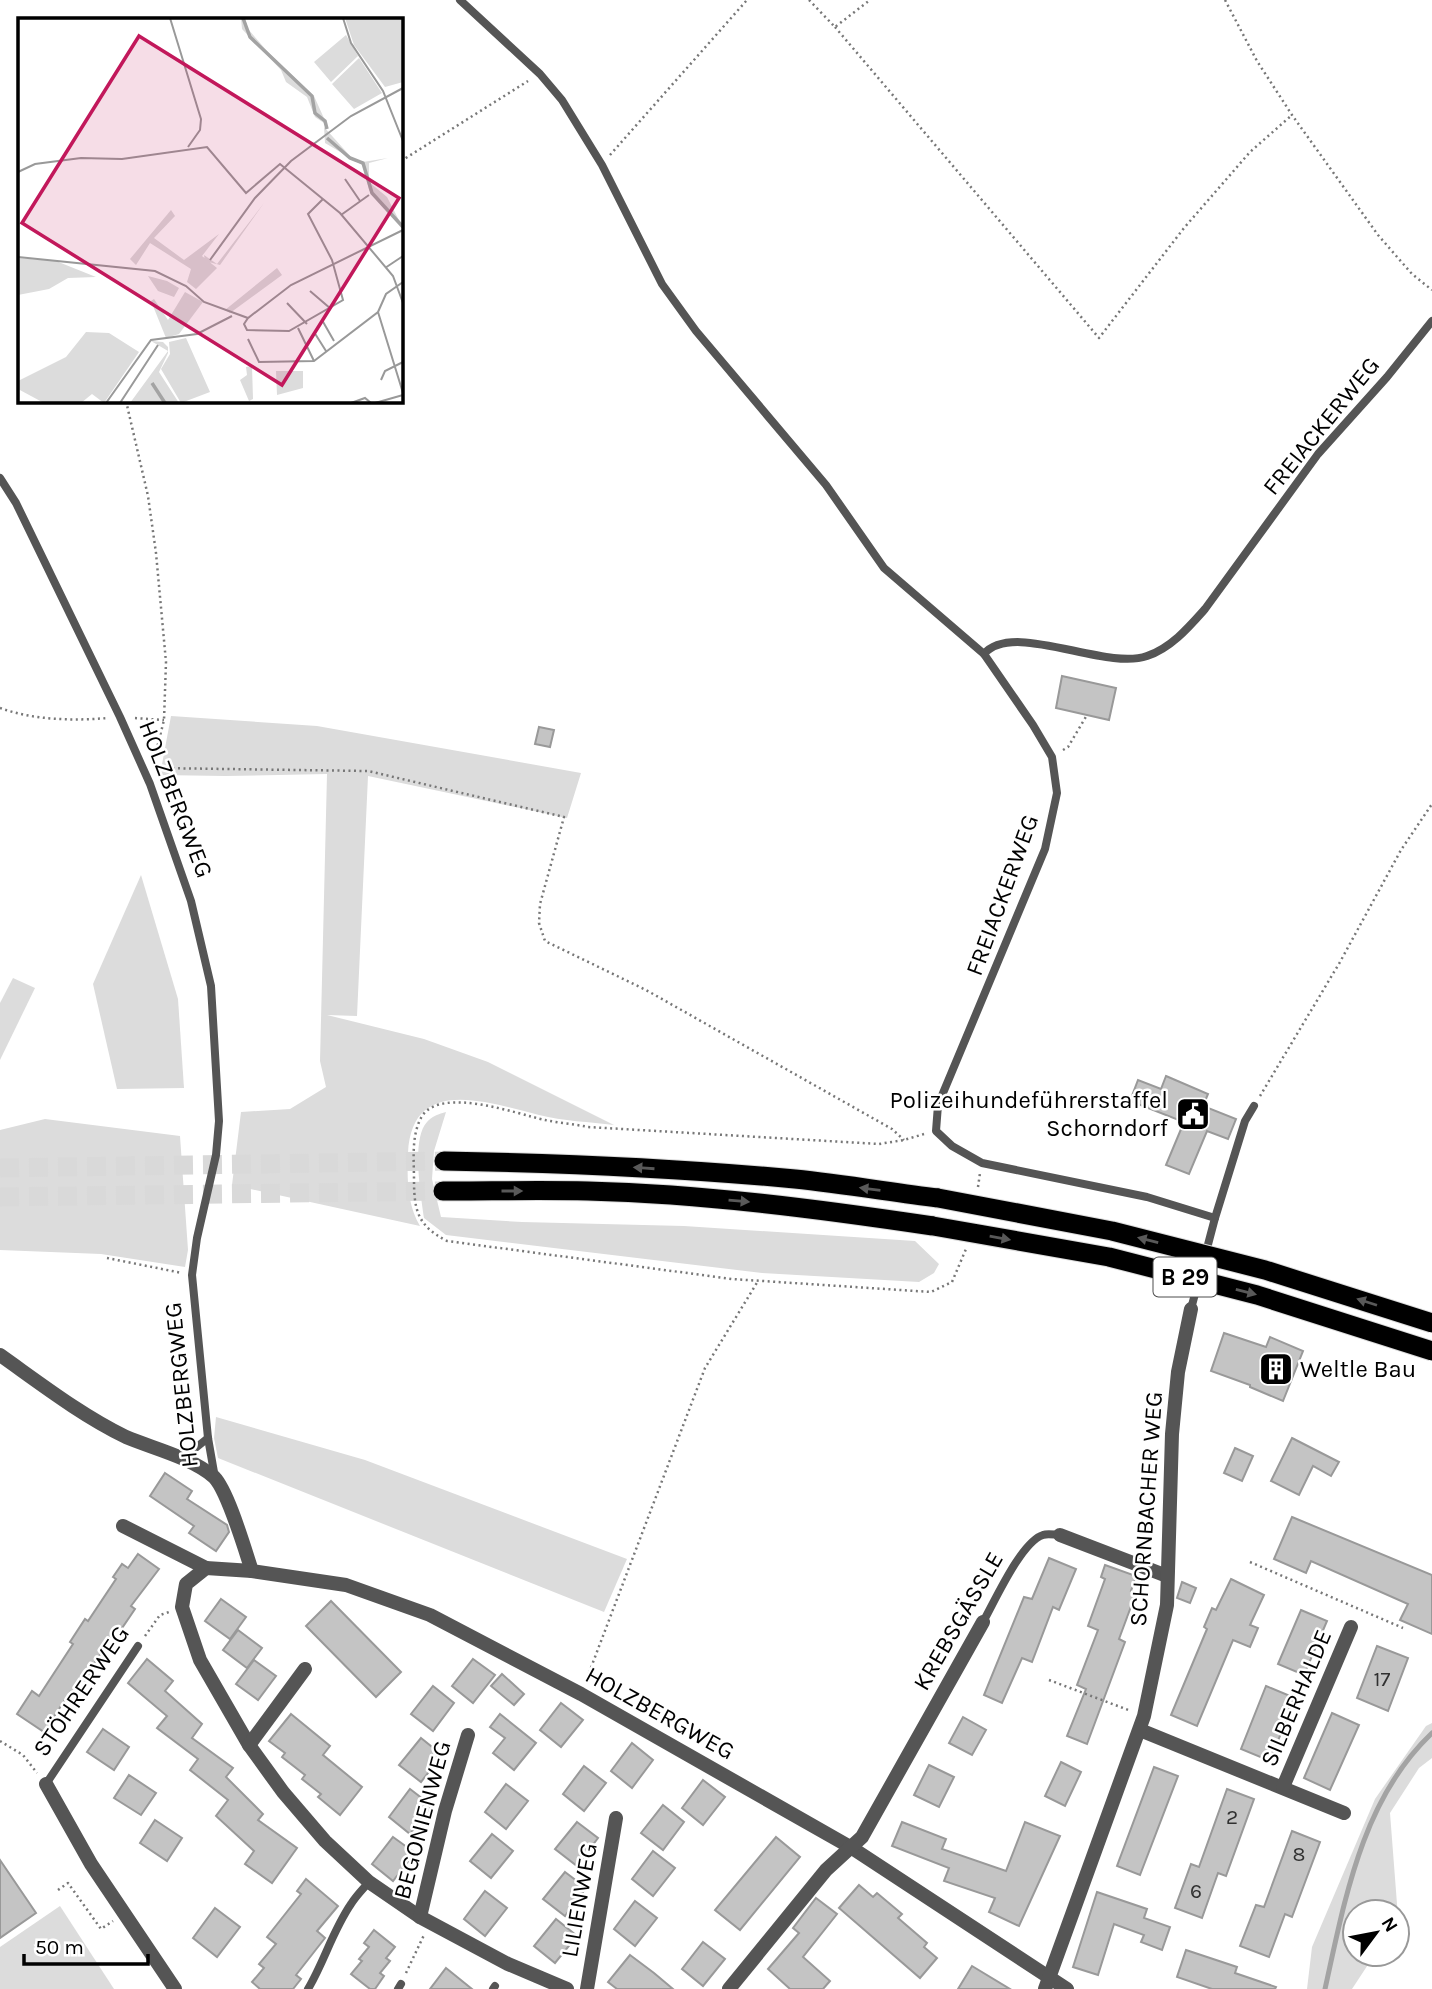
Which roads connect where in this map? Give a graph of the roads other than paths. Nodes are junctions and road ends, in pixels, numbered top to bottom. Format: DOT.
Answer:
graph roads {
  1 [pos="460,0"];
  2 [pos="1432,321"];
  3 [pos="0,478"];
  4 [pos="984,654"];
  5 [pos="1254,1106"];
  6 [pos="444,1161"];
  7 [pos="443,1191"];
  8 [pos="1215,1218"];
  9 [pos="1191,1309"];
  10 [pos="1432,1323"];
  11 [pos="1432,1351"];
  12 [pos="0,1355"];
  13 [pos="208,1438"];
  14 [pos="183,1459"];
  15 [pos="215,1478"];
  16 [pos="123,1527"];
  17 [pos="1060,1535"];
  18 [pos="206,1568"];
  19 [pos="252,1571"];
  20 [pos="1167,1576"];
  21 [pos="984,1622"];
  22 [pos="1351,1627"];
  23 [pos="138,1646"];
  24 [pos="305,1669"];
  25 [pos="1142,1723"];
  26 [pos="468,1735"];
  27 [pos="249,1745"];
  28 [pos="46,1784"];
  29 [pos="1283,1787"];
  30 [pos="1344,1814"];
  31 [pos="616,1818"];
  32 [pos="852,1848"];
  33 [pos="369,1882"];
  34 [pos="425,1919"];
  35 [pos="1047,1983"];
  36 [pos="176,1989"];
  37 [pos="308,1989"];
  38 [pos="568,1989"];
  39 [pos="587,1989"];
  40 [pos="729,1989"];
  41 [pos="1067,1989"];
  1 -- 4 [label="lane"];
  2 -- 4 [label="lane, FREIACKERWEG"];
  3 -- 13 [label="lane, HOLZBERGWEG"];
  4 -- 8 [label="lane, FREIACKERWEG"];
  5 -- 8 [label="lane"];
  10 -- 6 [label="highway, B 29, one-way, bridge"];
  7 -- 11 [label="highway, B 29, one-way, bridge"];
  8 -- 9 [label="lane"];
  9 -- 20 [label="street, SCHORNBACHER WEG"];
  12 -- 14 [label="street"];
  13 -- 14 [label="lane"];
  13 -- 15 [label="lane, HOLZBERGWEG"];
  14 -- 15 [label="street"];
  15 -- 19 [label="street, HOLZBERGWEG"];
  16 -- 18 [label="street"];
  17 -- 20 [label="street, KREBSGÄSSLE"];
  17 -- 21 [label="lane, KREBSGÄSSLE"];
  18 -- 19 [label="street"];
  18 -- 27 [label="street"];
  19 -- 32 [label="street, HOLZBERGWEG"];
  20 -- 25 [label="street, SCHORNBACHER WEG"];
  21 -- 32 [label="street, KREBSGÄSSLE"];
  22 -- 29 [label="street, SILBERHALDE"];
  23 -- 28 [label="lane, STÖHRERWEG"];
  24 -- 27 [label="street"];
  25 -- 29 [label="street, SILBERHALDE"];
  25 -- 35 [label="street, SCHORNBACHER WEG"];
  26 -- 34 [label="street, BEGONIENWEG"];
  27 -- 33 [label="street"];
  28 -- 36 [label="street, STÖHRERWEG"];
  29 -- 30 [label="street, SILBERHALDE"];
  31 -- 39 [label="street, LILIENWEG"];
  32 -- 35 [label="street, HOLZBERGWEG"];
  32 -- 40 [label="street, KREBSGÄSSLE"];
  33 -- 34 [label="street"];
  33 -- 37 [label="lane"];
  34 -- 38 [label="street"];
  35 -- 41 [label="street, HOLZBERGWEG"];
}
